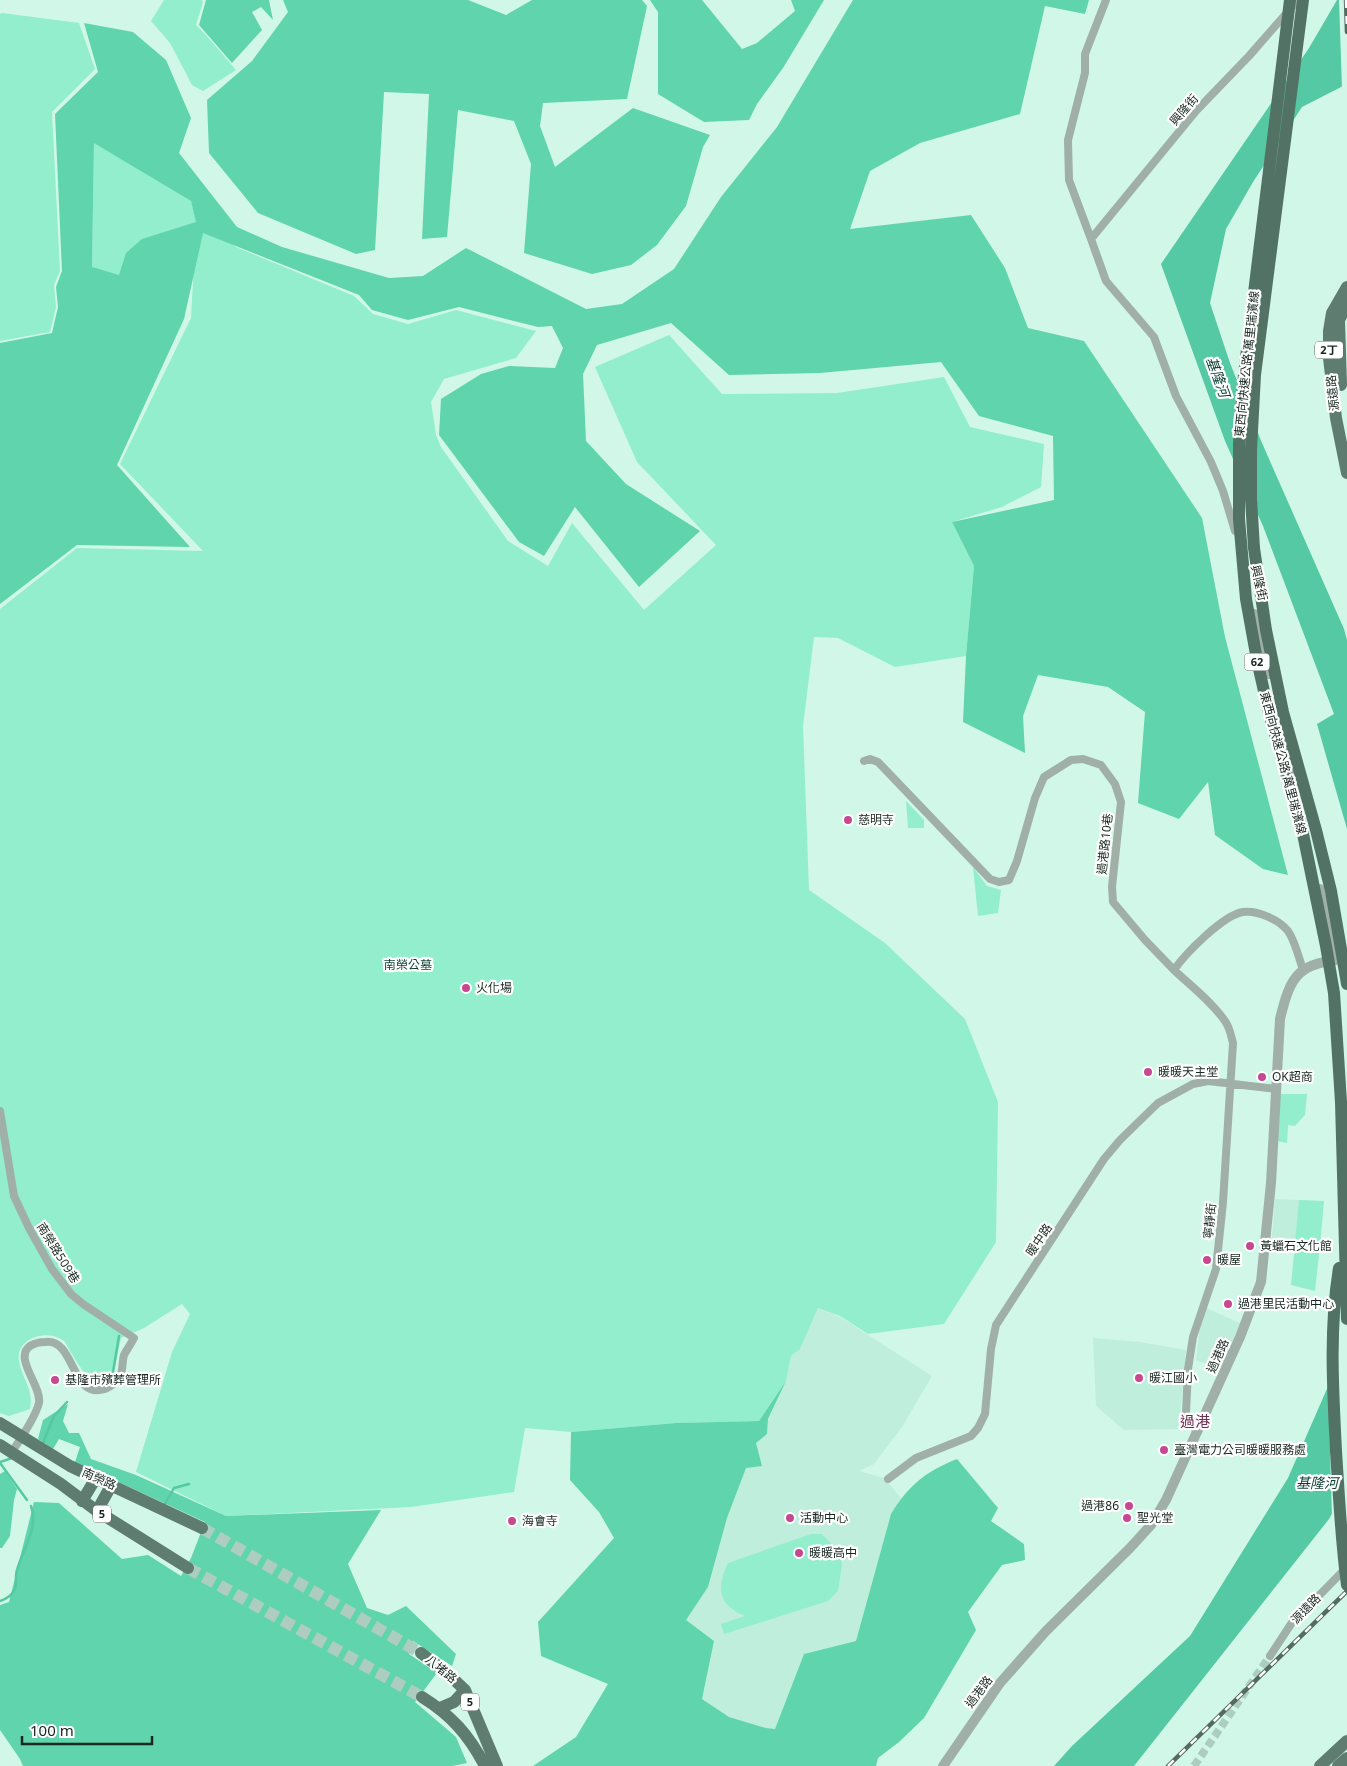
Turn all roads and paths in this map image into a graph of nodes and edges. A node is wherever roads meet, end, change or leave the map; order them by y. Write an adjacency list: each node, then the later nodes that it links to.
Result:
1 (1106, 0): 5 (street, 興隆街)
2 (1290, 0): 18 (highway, 東西向快速公路 萬里瑞濱線 / 62)
3 (1298, 0): 5 (street, 興隆街)
4 (1303, 0): 14 (highway, 東西向快速公路 萬里瑞濱線 / 62)
5 (1091, 239): 11 (street, 興隆街)
6 (1347, 287): 8 (main road, 源遠路 / 2丁)
7 (1347, 304): 8 (main road, 源遠路 / 2丁)
8 (1342, 422): 9 (main road, 源遠路 / 2丁)
9 (1347, 472)
10 (864, 761): 12 (street, 過港路10巷)
11 (1343, 960): 13 (street)
12 (1174, 970): 13 (street); 15 (street, 寧靜街)
13 (1303, 970): 16 (street, 過港路)
14 (1347, 984)
15 (1230, 1084): 16 (street, 暖中路); 21 (street, 寧靜街); 26 (street, 暖中路)
16 (1277, 1089): 21 (street, 過港路)
17 (0, 1111): 22 (street, 南榮路509巷)
18 (1344, 1241): 19 (highway, 東西向快速公路 萬里瑞濱線 / 62); 33 (highway)
19 (1347, 1319)
20 (0, 1423): 22 (main road, 南榮路)
21 (1198, 1432): 45 (street, 過港路)
22 (22, 1438): 24 (street, 南榮路509巷); 25 (main road, 南榮路)
23 (0, 1445): 24 (main road, 南榮路 / 5)
24 (11, 1453): 28 (main road, 南榮路 / 5)
25 (96, 1478): 27 (main road, 南榮路); 28 (main road)
26 (888, 1479)
27 (112, 1484): 29 (main road, 5); 30 (main road, 南榮路)
28 (82, 1501): 29 (main road, 南榮路 / 5)
29 (97, 1510): 32 (main road, 南榮路 / 5)
30 (202, 1528)
31 (1347, 1567): 35 (street, 源遠路)
32 (188, 1568)
33 (1347, 1585)
34 (421, 1653): 36 (main road, 八堵路 / 5)
35 (1270, 1656)
36 (465, 1690): 38 (main road, 5); 39 (main road, 八堵路 / 5)
37 (422, 1697): 38 (main road, 5)
38 (440, 1708): 40 (main road, 5)
39 (474, 1710): 40 (main road); 44 (main road, 八堵路 / 5)
40 (455, 1721): 43 (main road, 5)
41 (1347, 1741): 46 (main road)
42 (1347, 1758): 47 (main road)
43 (484, 1766)
44 (498, 1766)
45 (943, 1766)
46 (1320, 1766)
47 (1338, 1766)

